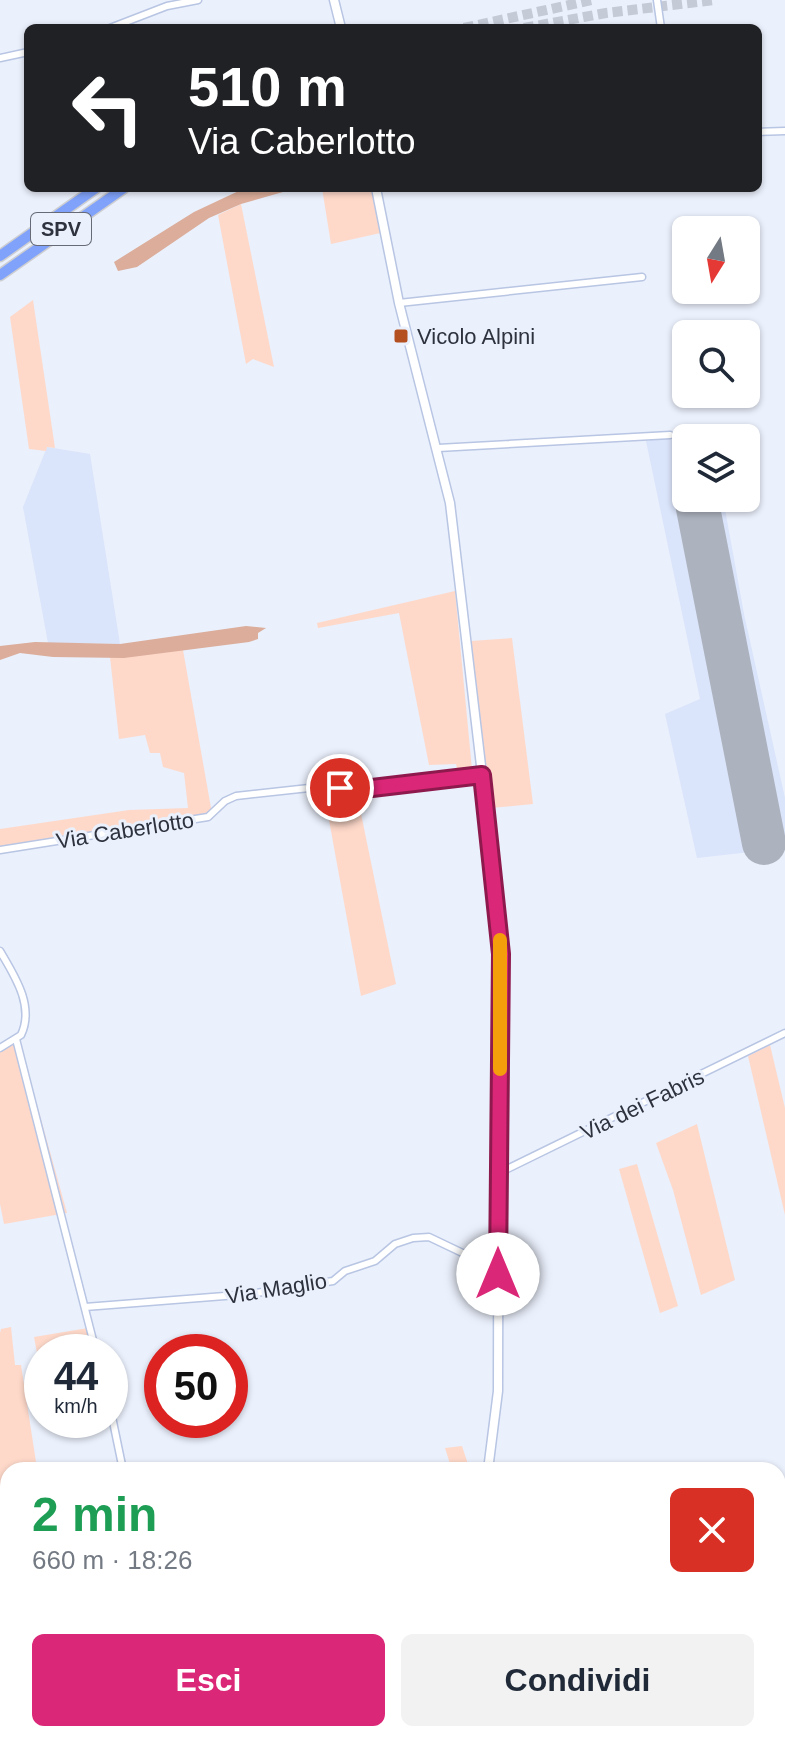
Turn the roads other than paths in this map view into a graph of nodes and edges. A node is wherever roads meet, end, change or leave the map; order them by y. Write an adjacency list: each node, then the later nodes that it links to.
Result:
1 (198, 0): 4 (street)
2 (334, 0): 5 (main road)
3 (657, 0): 6 (street)
4 (120, 24)
5 (340, 24)
6 (660, 24)
7 (24, 53): 8 (street)
8 (0, 58)
9 (785, 131): 10 (street)
10 (762, 132)
11 (90, 192): 14 (highway, SPV)
12 (118, 192): 15 (highway, SPV)
13 (377, 192): 17 (main road)
14 (0, 256)
15 (0, 275)
16 (642, 277): 17 (street)
17 (399, 303): 19 (main road)
18 (670, 435): 19 (street)
19 (438, 448): 20 (main road)
20 (482, 775): 21 (street, Via Caberlotto); 26 (main road)
21 (0, 850)
22 (0, 951): 24 (street)
23 (785, 1033): 26 (street, Via dei Fabris)
24 (16, 1039): 25 (street); 28 (street)
25 (0, 1048)
26 (499, 1173): 27 (main road)
27 (498, 1261): 28 (street, Via Maglio); 32 (main road)
28 (85, 1307): 29 (street)
29 (92, 1334)
30 (116, 1438): 31 (street)
31 (121, 1462)
32 (489, 1462)

